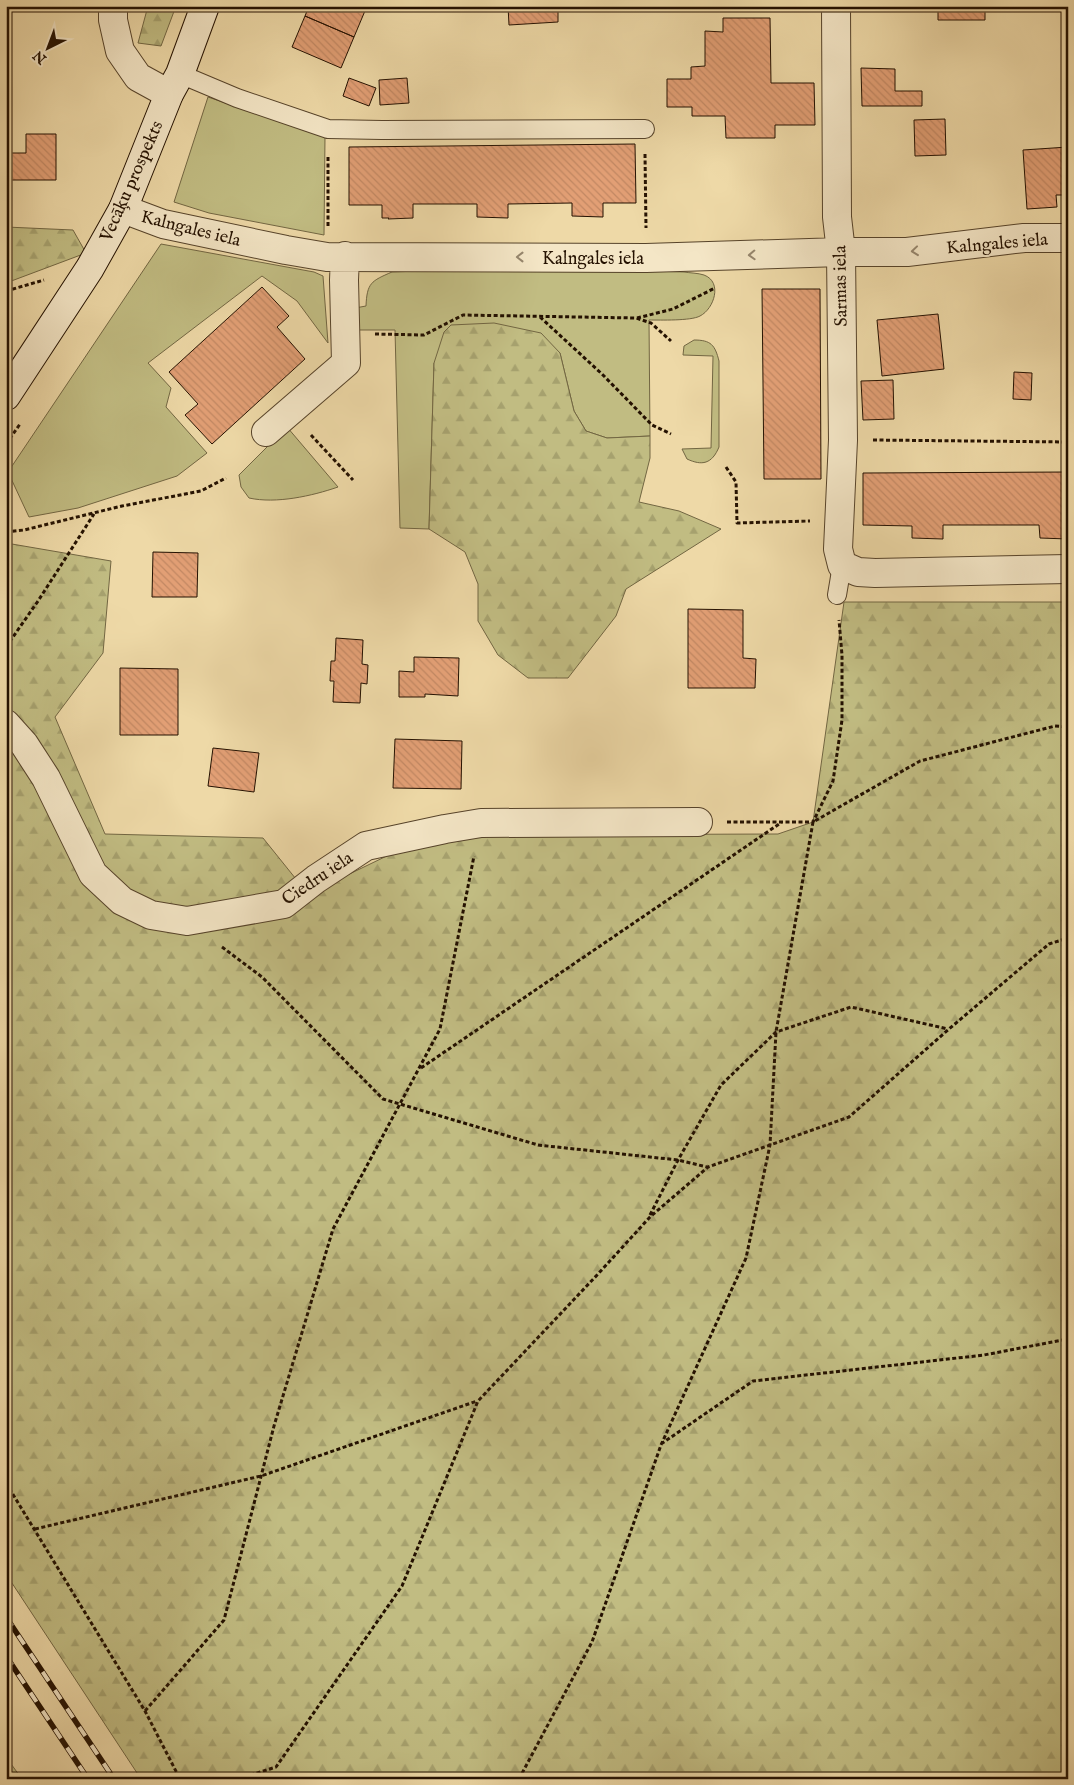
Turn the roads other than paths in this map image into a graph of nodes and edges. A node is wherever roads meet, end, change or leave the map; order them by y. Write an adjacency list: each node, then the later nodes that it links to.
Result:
1 (113, 6): 4 (street)
2 (205, 6): 4 (street, Vecāķu prospekts)
3 (836, 6): 8 (street, Sarmas iela)
4 (174, 84): 5 (lane); 6 (street, Vecāķu prospekts)
5 (645, 129)
6 (123, 209): 9 (street, Kalngales iela); 10 (street, Vecāķu prospekts)
7 (1068, 238): 8 (street, Kalngales iela, one-way to 8)
8 (841, 252): 9 (street, Kalngales iela, one-way to 9); 12 (street, Sarmas iela)
9 (336, 257): 11 (street)
10 (6, 396)
11 (266, 432)
12 (842, 565): 13 (street); 14 (lane)
13 (1068, 569)
14 (837, 595)
15 (6, 724): 16 (street, Ciedru iela)
16 (698, 822)

